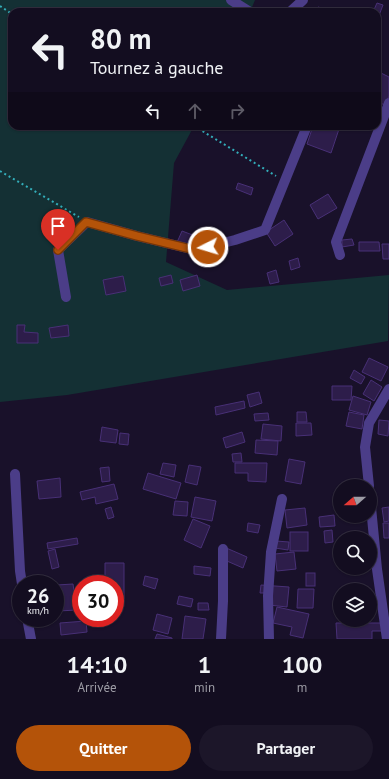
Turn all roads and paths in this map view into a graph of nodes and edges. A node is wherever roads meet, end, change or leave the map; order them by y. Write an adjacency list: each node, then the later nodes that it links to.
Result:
1 (231, 0): 3 (street)
2 (303, 0): 4 (street)
3 (244, 8)
4 (294, 8)
5 (389, 104): 6 (street)
6 (381, 118)
7 (201, 130): 11 (path)
8 (304, 130): 11 (street)
9 (376, 130): 13 (street)
10 (0, 171): 12 (path)
11 (284, 181): 12 (street)
12 (86, 222): 14 (street)
13 (340, 255)
14 (66, 297)
15 (389, 389): 17 (street)
16 (15, 474): 21 (street)
17 (368, 479)
18 (282, 499): 25 (street)
19 (373, 523): 26 (street)
20 (223, 549): 24 (street)
21 (21, 575)
22 (28, 627): 23 (street)
23 (30, 639)
24 (221, 639)
25 (269, 639)
26 (387, 639)

